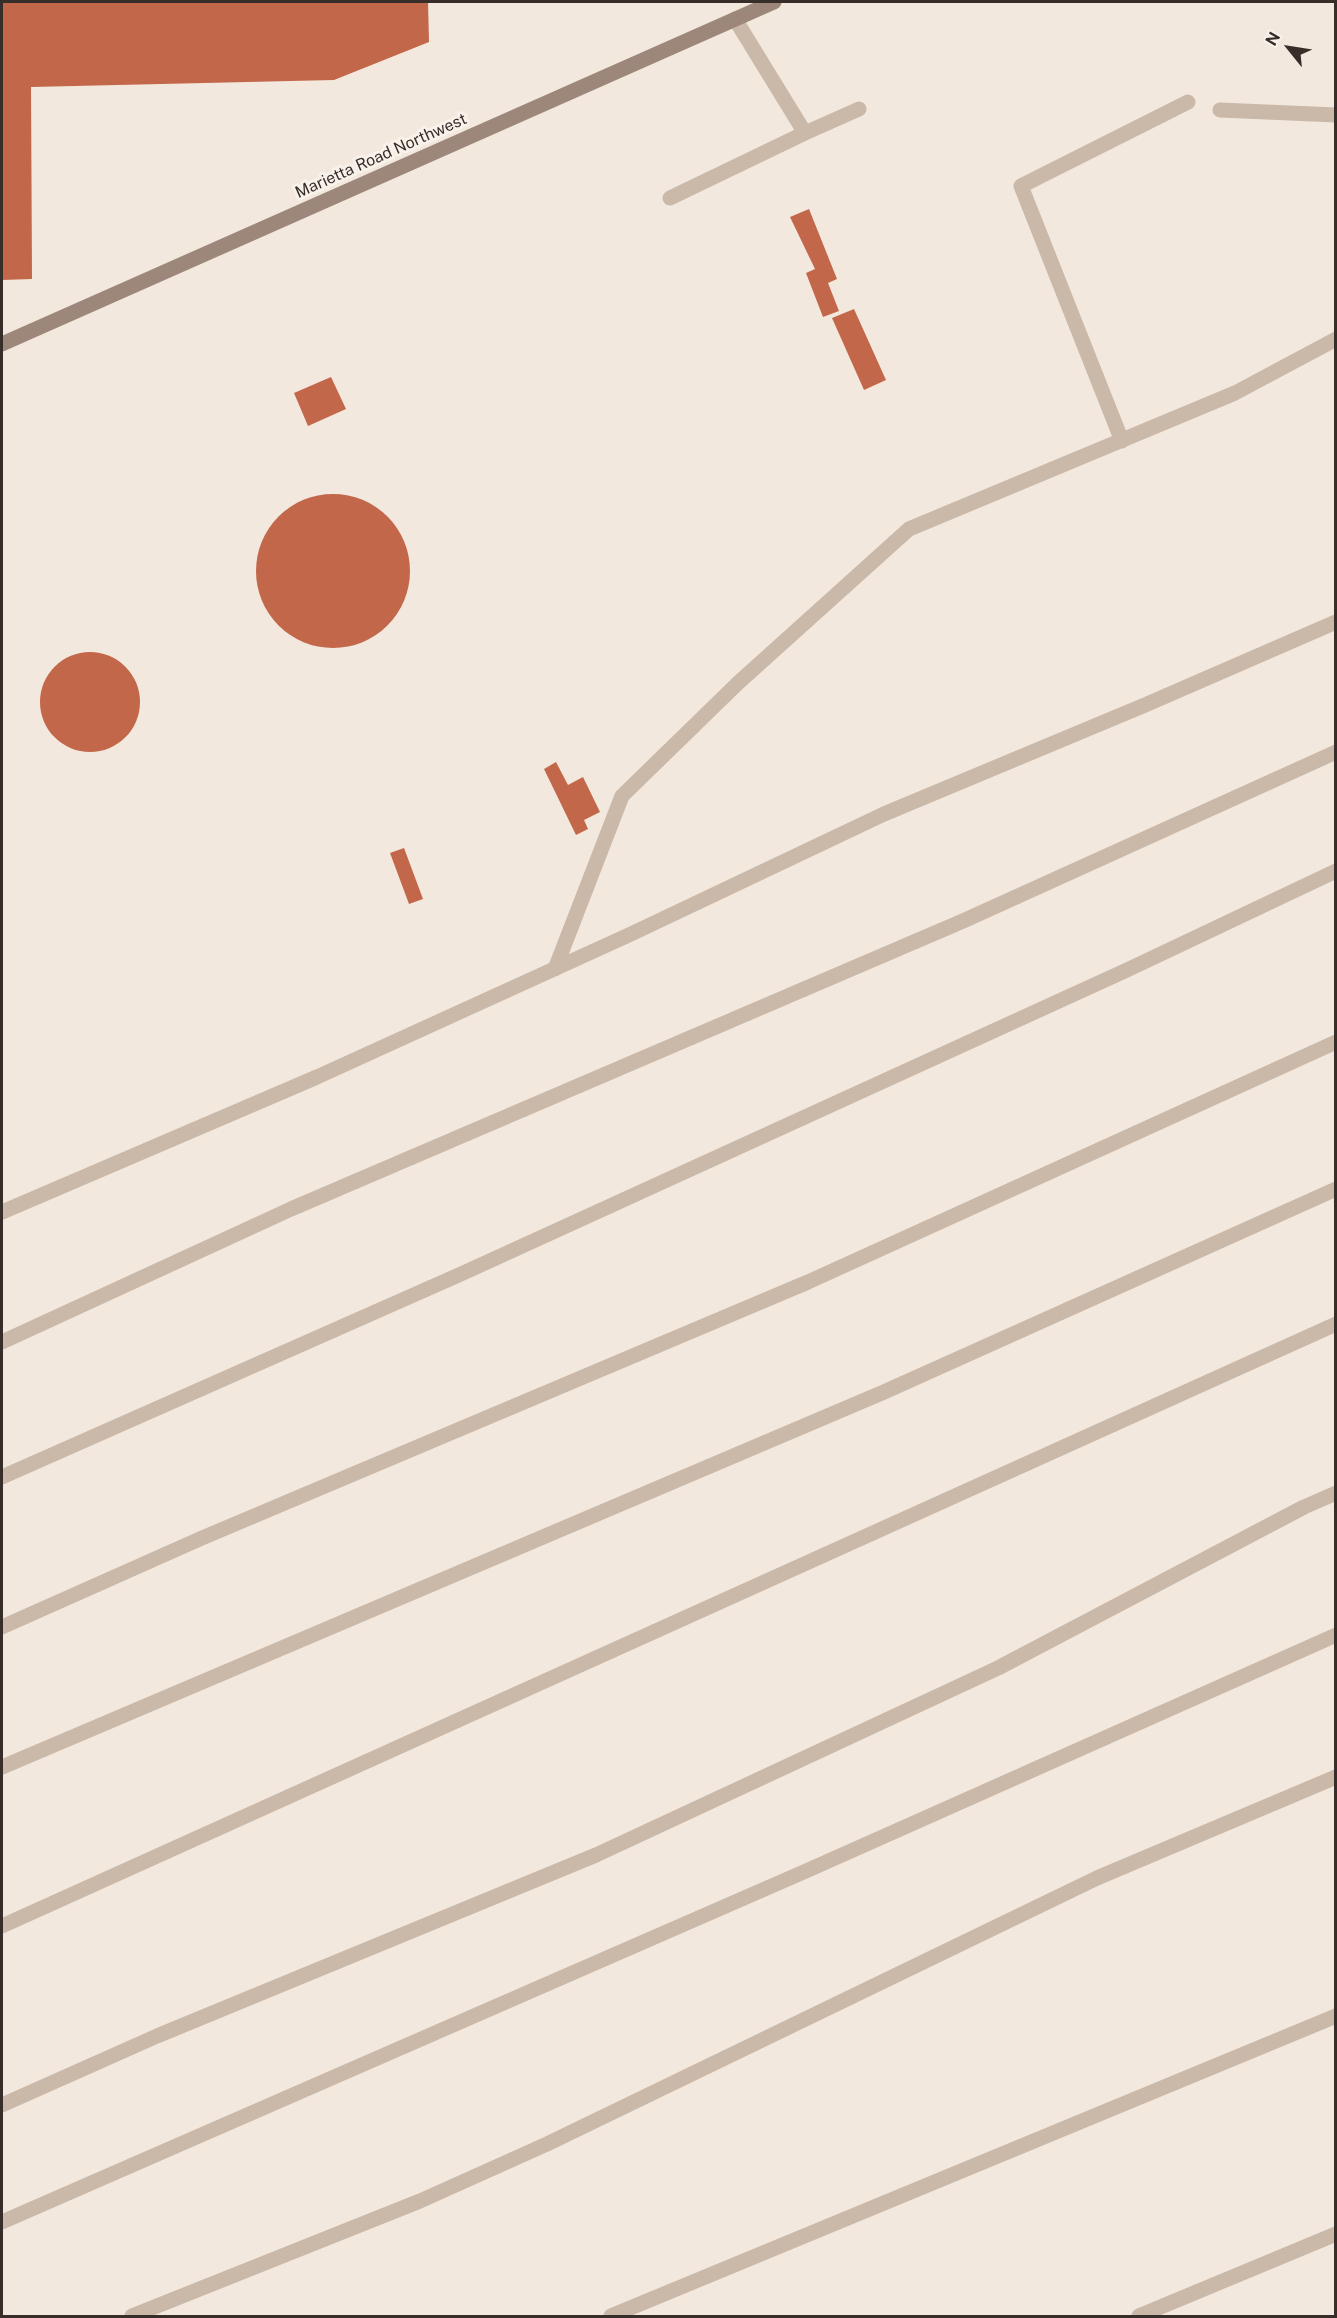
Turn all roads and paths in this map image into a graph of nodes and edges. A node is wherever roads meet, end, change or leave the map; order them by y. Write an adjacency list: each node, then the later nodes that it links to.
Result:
1 (774, 2): 2 (street, Marietta Road Northwest)
2 (735, 19): 7 (lane); 10 (street, Marietta Road Northwest)
3 (1188, 102): 11 (lane)
4 (859, 109): 7 (lane)
5 (1220, 110): 6 (lane)
6 (1335, 115)
7 (805, 133): 8 (lane)
8 (670, 198)
9 (1335, 339): 11 (lane)
10 (2, 344)
11 (1122, 441): 15 (lane)
12 (1335, 621): 15 (lane)
13 (1335, 752): 20 (lane)
14 (1335, 871): 21 (lane)
15 (555, 969): 18 (lane)
16 (1335, 1042): 23 (lane)
17 (1335, 1189): 25 (lane)
18 (2, 1212)
19 (1335, 1324): 27 (lane)
20 (2, 1342)
21 (2, 1478)
22 (1335, 1493): 29 (lane)
23 (2, 1627)
24 (1335, 1635): 30 (lane)
25 (2, 1767)
26 (1335, 1777): 32 (lane)
27 (2, 1926)
28 (1335, 2016): 33 (lane)
29 (2, 2105)
30 (2, 2222)
31 (1335, 2234): 34 (lane)
32 (132, 2316)
33 (611, 2316)
34 (1139, 2316)

